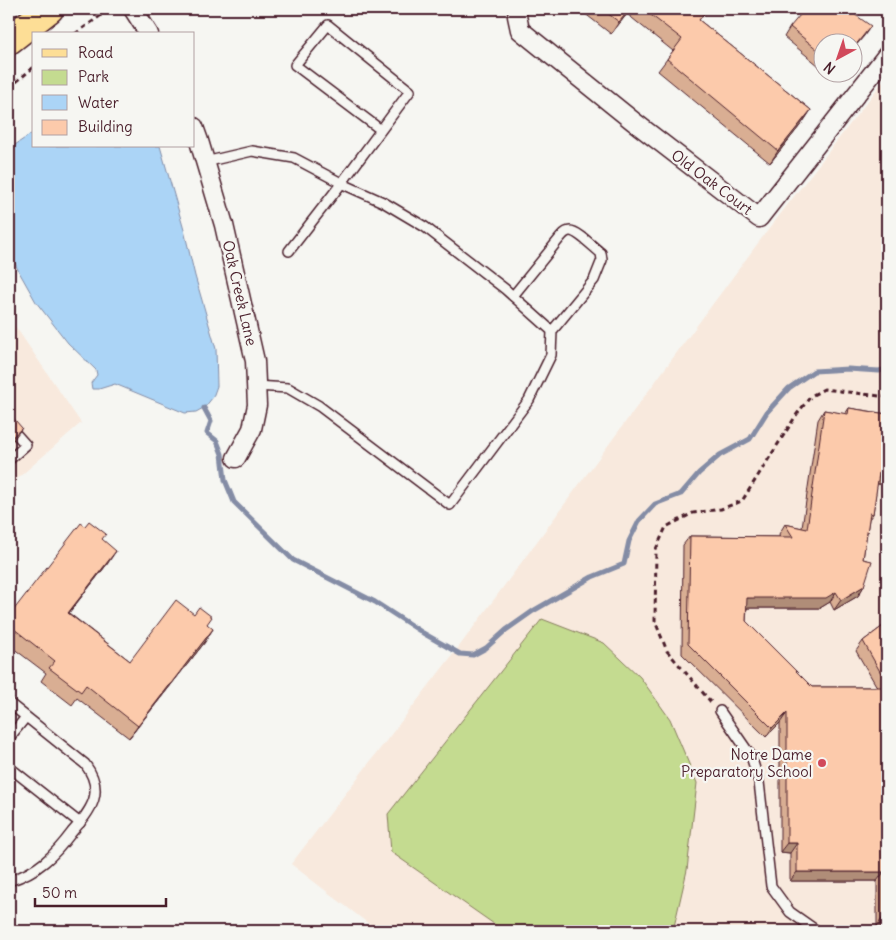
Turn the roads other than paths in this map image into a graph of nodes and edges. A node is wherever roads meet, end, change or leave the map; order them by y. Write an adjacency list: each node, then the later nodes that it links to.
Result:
1 (49, 9): 5 (main road)
2 (133, 9): 4 (street)
3 (518, 9): 6 (street, Old Oak Court)
4 (148, 32)
5 (9, 40)
6 (887, 55)
7 (195, 130): 9 (street, Oak Creek Lane)
8 (381, 130): 8 (lane); 10 (lane)
9 (205, 162): 10 (lane); 14 (street, Oak Creek Lane)
10 (341, 184): 11 (lane); 12 (lane)
11 (289, 250)
12 (513, 296): 13 (lane); 13 (lane)
13 (552, 331): 14 (lane)
14 (256, 386): 16 (street, Oak Creek Lane)
15 (9, 426): 17 (lane)
16 (236, 458)
17 (9, 460)
18 (9, 703): 20 (lane)
19 (720, 711): 25 (lane)
20 (26, 716): 21 (lane); 23 (lane)
21 (9, 738)
22 (9, 767): 23 (lane)
23 (80, 823): 24 (lane)
24 (9, 881)
25 (817, 931)

